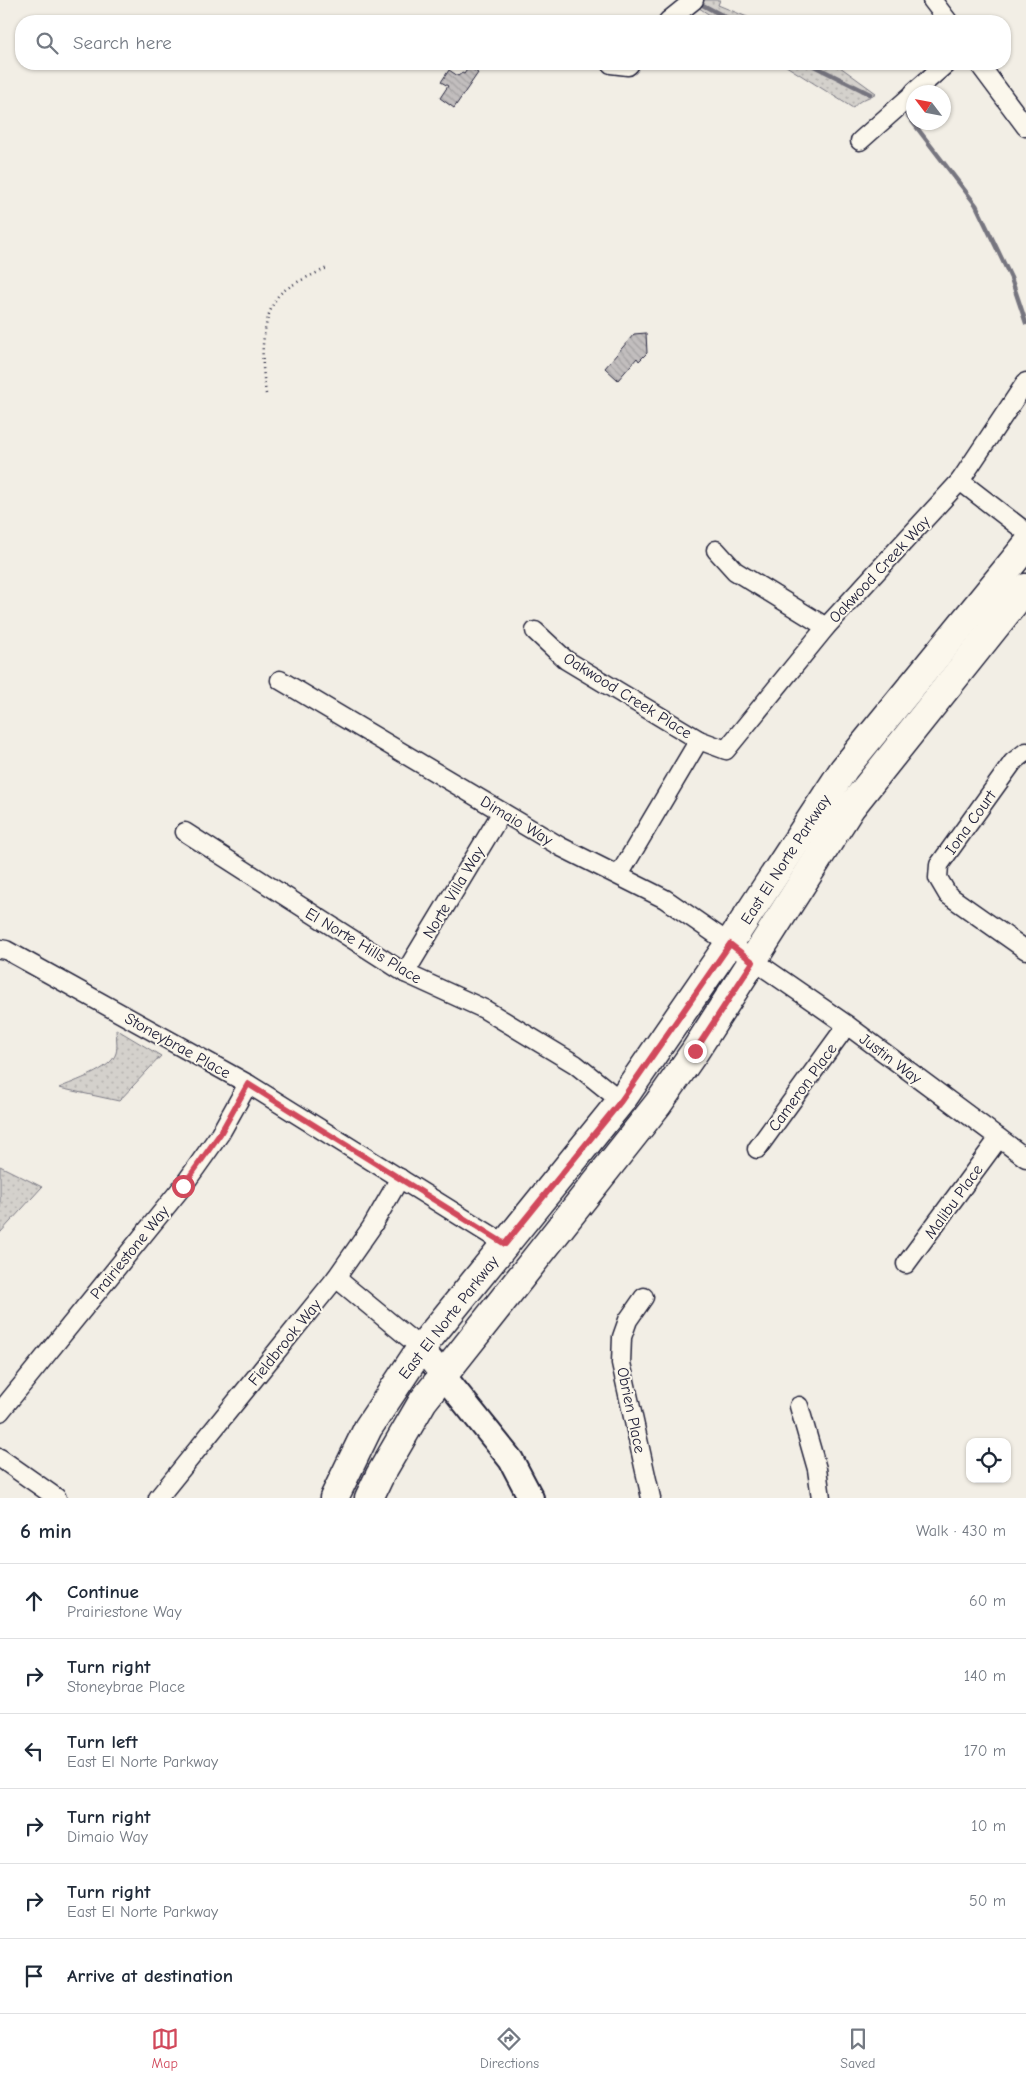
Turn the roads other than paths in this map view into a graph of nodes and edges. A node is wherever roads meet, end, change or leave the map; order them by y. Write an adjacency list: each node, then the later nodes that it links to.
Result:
1 (694, 0): 3 (street)
2 (932, 0): 4 (street)
3 (675, 15)
4 (943, 15)
5 (939, 70): 7 (street)
6 (983, 70): 9 (street)
7 (923, 85)
8 (906, 100): 10 (street)
9 (1026, 127)
10 (860, 141)
11 (1026, 382): 12 (street, Oakwood Creek Way)
12 (960, 481): 13 (street); 17 (street, Oakwood Creek Way)
13 (1026, 532)
14 (1026, 546): 26 (main road, East El Norte Parkway)
15 (716, 550): 17 (street)
16 (1026, 588): 29 (main road, East El Norte Parkway)
17 (826, 627): 21 (street, Oakwood Creek Way)
18 (535, 631): 20 (street, Oakwood Creek Place)
19 (280, 680): 23 (street, Dimaio Way)
20 (699, 740): 21 (street, Oakwood Creek Place); 25 (street)
21 (726, 750)
22 (1026, 752): 28 (street, Iona Court)
23 (502, 812): 25 (street, Dimaio Way); 30 (street, Norte Villa Way)
24 (185, 832): 30 (street, El Norte Hills Place)
25 (619, 875): 26 (street, Dimaio Way)
26 (730, 944): 29 (street, Dimaio Way); 33 (main road, East El Norte Parkway)
27 (0, 949): 32 (street, Stoneybrae Place)
28 (1026, 950)
29 (753, 962): 31 (street, Justin Way); 43 (main road, East El Norte Parkway)
30 (405, 973): 33 (street, El Norte Hills Place)
31 (847, 1025): 34 (street, Justin Way); 35 (street, Cameron Place)
32 (248, 1084): 37 (street, Stoneybrae Place); 45 (street, Prairiestone Way)
33 (621, 1101): 38 (main road, East El Norte Parkway)
34 (999, 1138): 36 (street, Justin Way); 39 (street, Malibu Place)
35 (757, 1149)
36 (1026, 1158)
37 (400, 1178): 38 (street, Stoneybrae Place); 40 (street, Fieldbrook Way)
38 (505, 1244): 42 (main road, East El Norte Parkway)
39 (906, 1264)
40 (336, 1278): 42 (street); 48 (street, Fieldbrook Way)
41 (644, 1296): 52 (street, Obrien Place)
42 (421, 1348): 43 (main road); 49 (main road, East El Norte Parkway)
43 (443, 1374): 50 (main road, East El Norte Parkway); 51 (main road)
44 (799, 1406): 53 (street)
45 (0, 1412)
46 (0, 1458): 47 (street)
47 (58, 1498)
48 (158, 1498)
49 (334, 1498)
50 (369, 1498)
51 (531, 1498)
52 (651, 1498)
53 (821, 1498)

